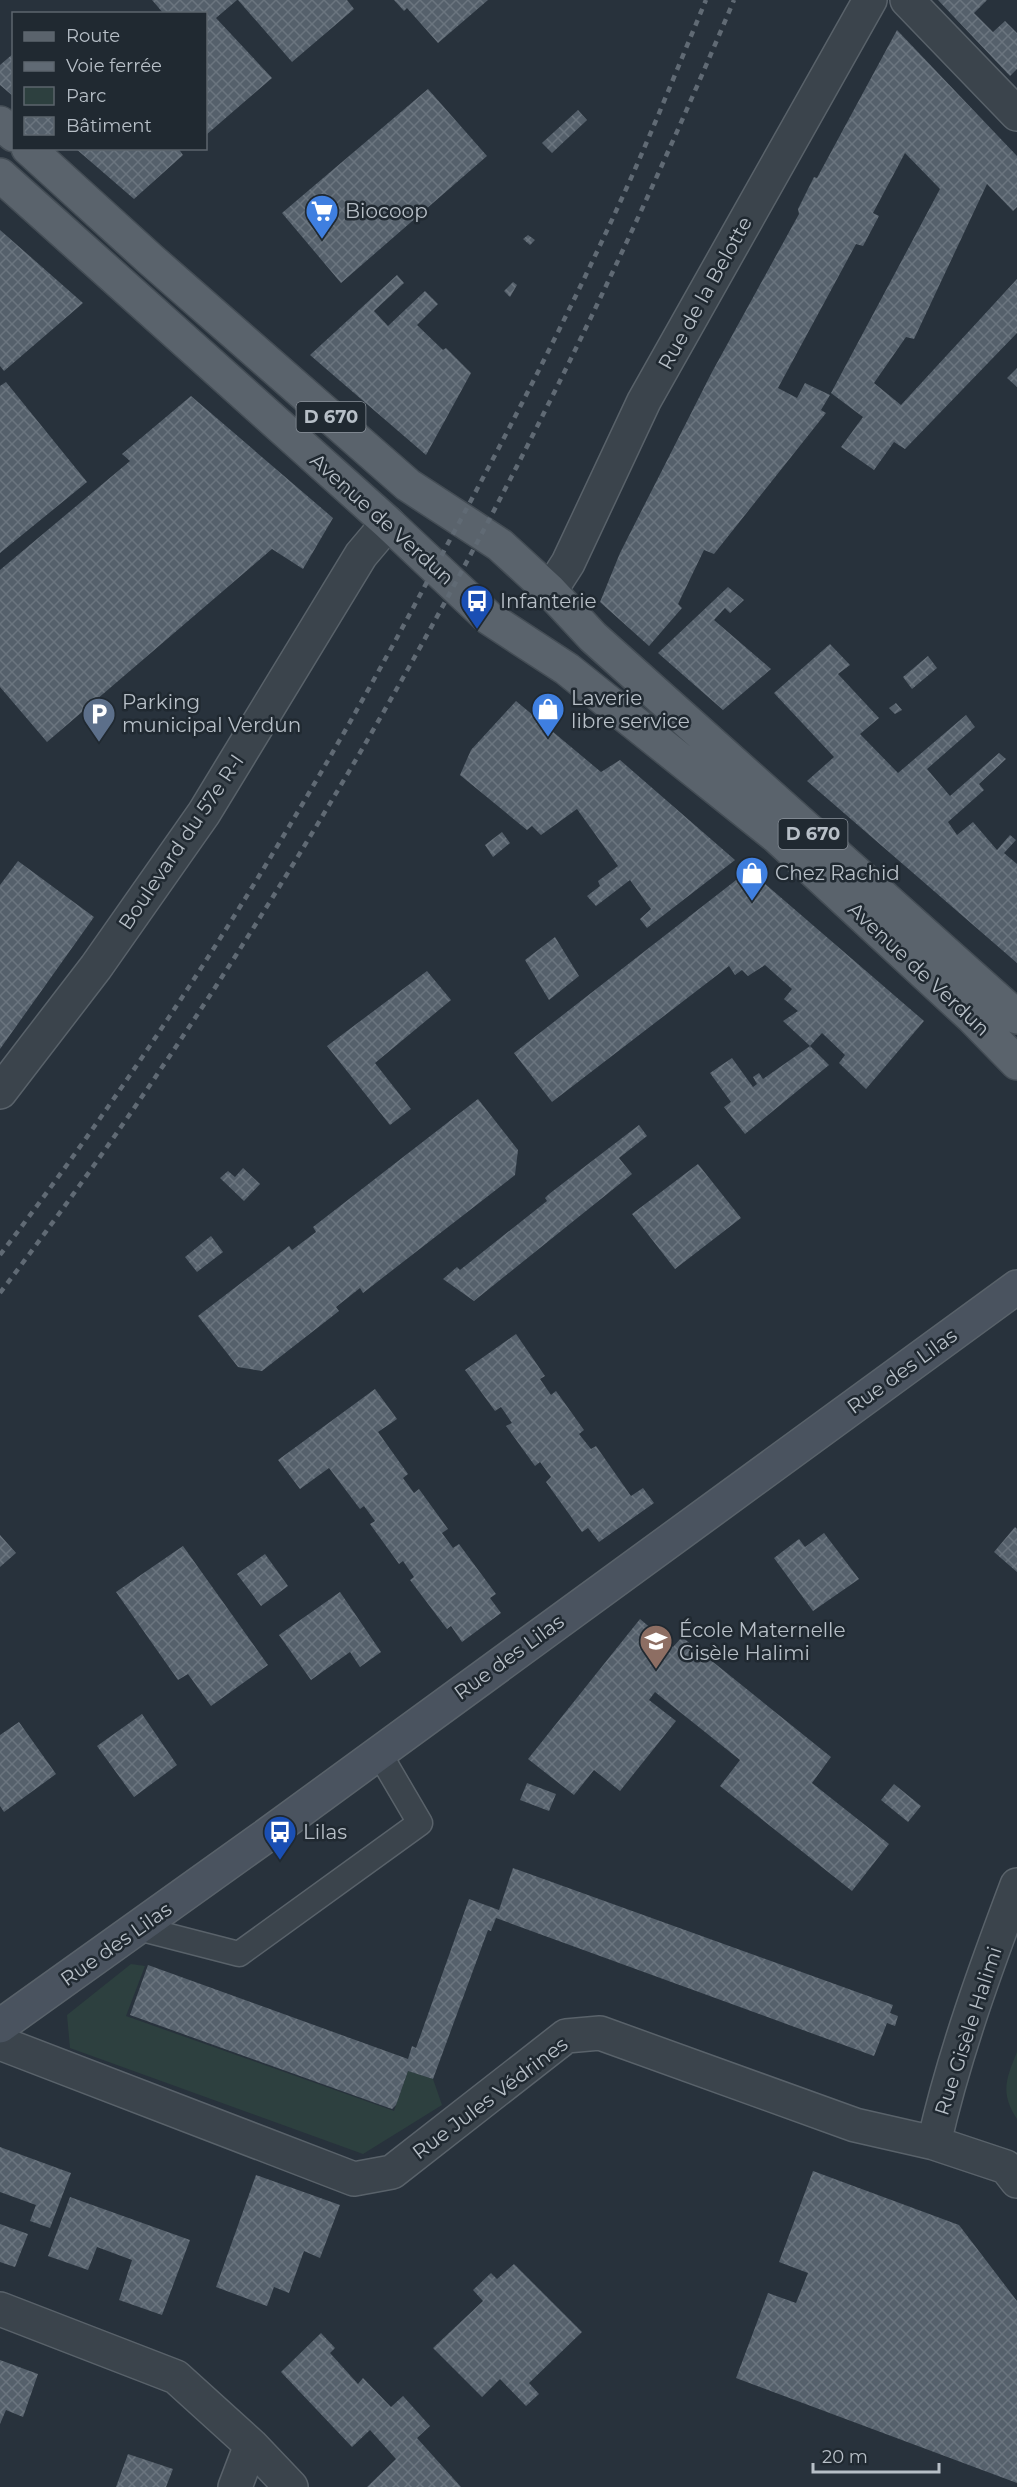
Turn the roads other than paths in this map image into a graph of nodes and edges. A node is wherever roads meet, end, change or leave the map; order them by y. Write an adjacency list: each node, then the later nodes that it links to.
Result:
1 (870, 0): 9 (street, Rue de la Belotte)
2 (907, 0): 3 (street)
3 (1017, 114)
4 (0, 123): 5 (main road)
5 (12, 133)
6 (30, 150): 9 (main road, Avenue de Verdun / D 670)
7 (0, 175): 8 (main road, Avenue de Verdun / D 670)
8 (388, 523): 11 (main road, Avenue de Verdun / D 670); 12 (street, Boulevard du 57e R-I)
9 (550, 591): 10 (main road, Avenue de Verdun / D 670)
10 (1017, 1017)
11 (1017, 1063)
12 (0, 1092)
13 (1017, 1287): 14 (street, Rue des Lilas)
14 (379, 1752): 16 (street, Rue des Lilas); 16 (lane)
15 (1017, 1885): 19 (street, Rue Gisèle Halimi)
16 (138, 1928): 17 (street, Rue des Lilas)
17 (0, 2026)
18 (0, 2043): 19 (street, Rue Jules Védrines)
19 (934, 2143): 20 (street, Rue Jules Védrines)
20 (1017, 2181)
21 (0, 2309): 22 (street)
22 (251, 2445): 23 (street); 24 (street)
23 (235, 2487)
24 (291, 2487)

